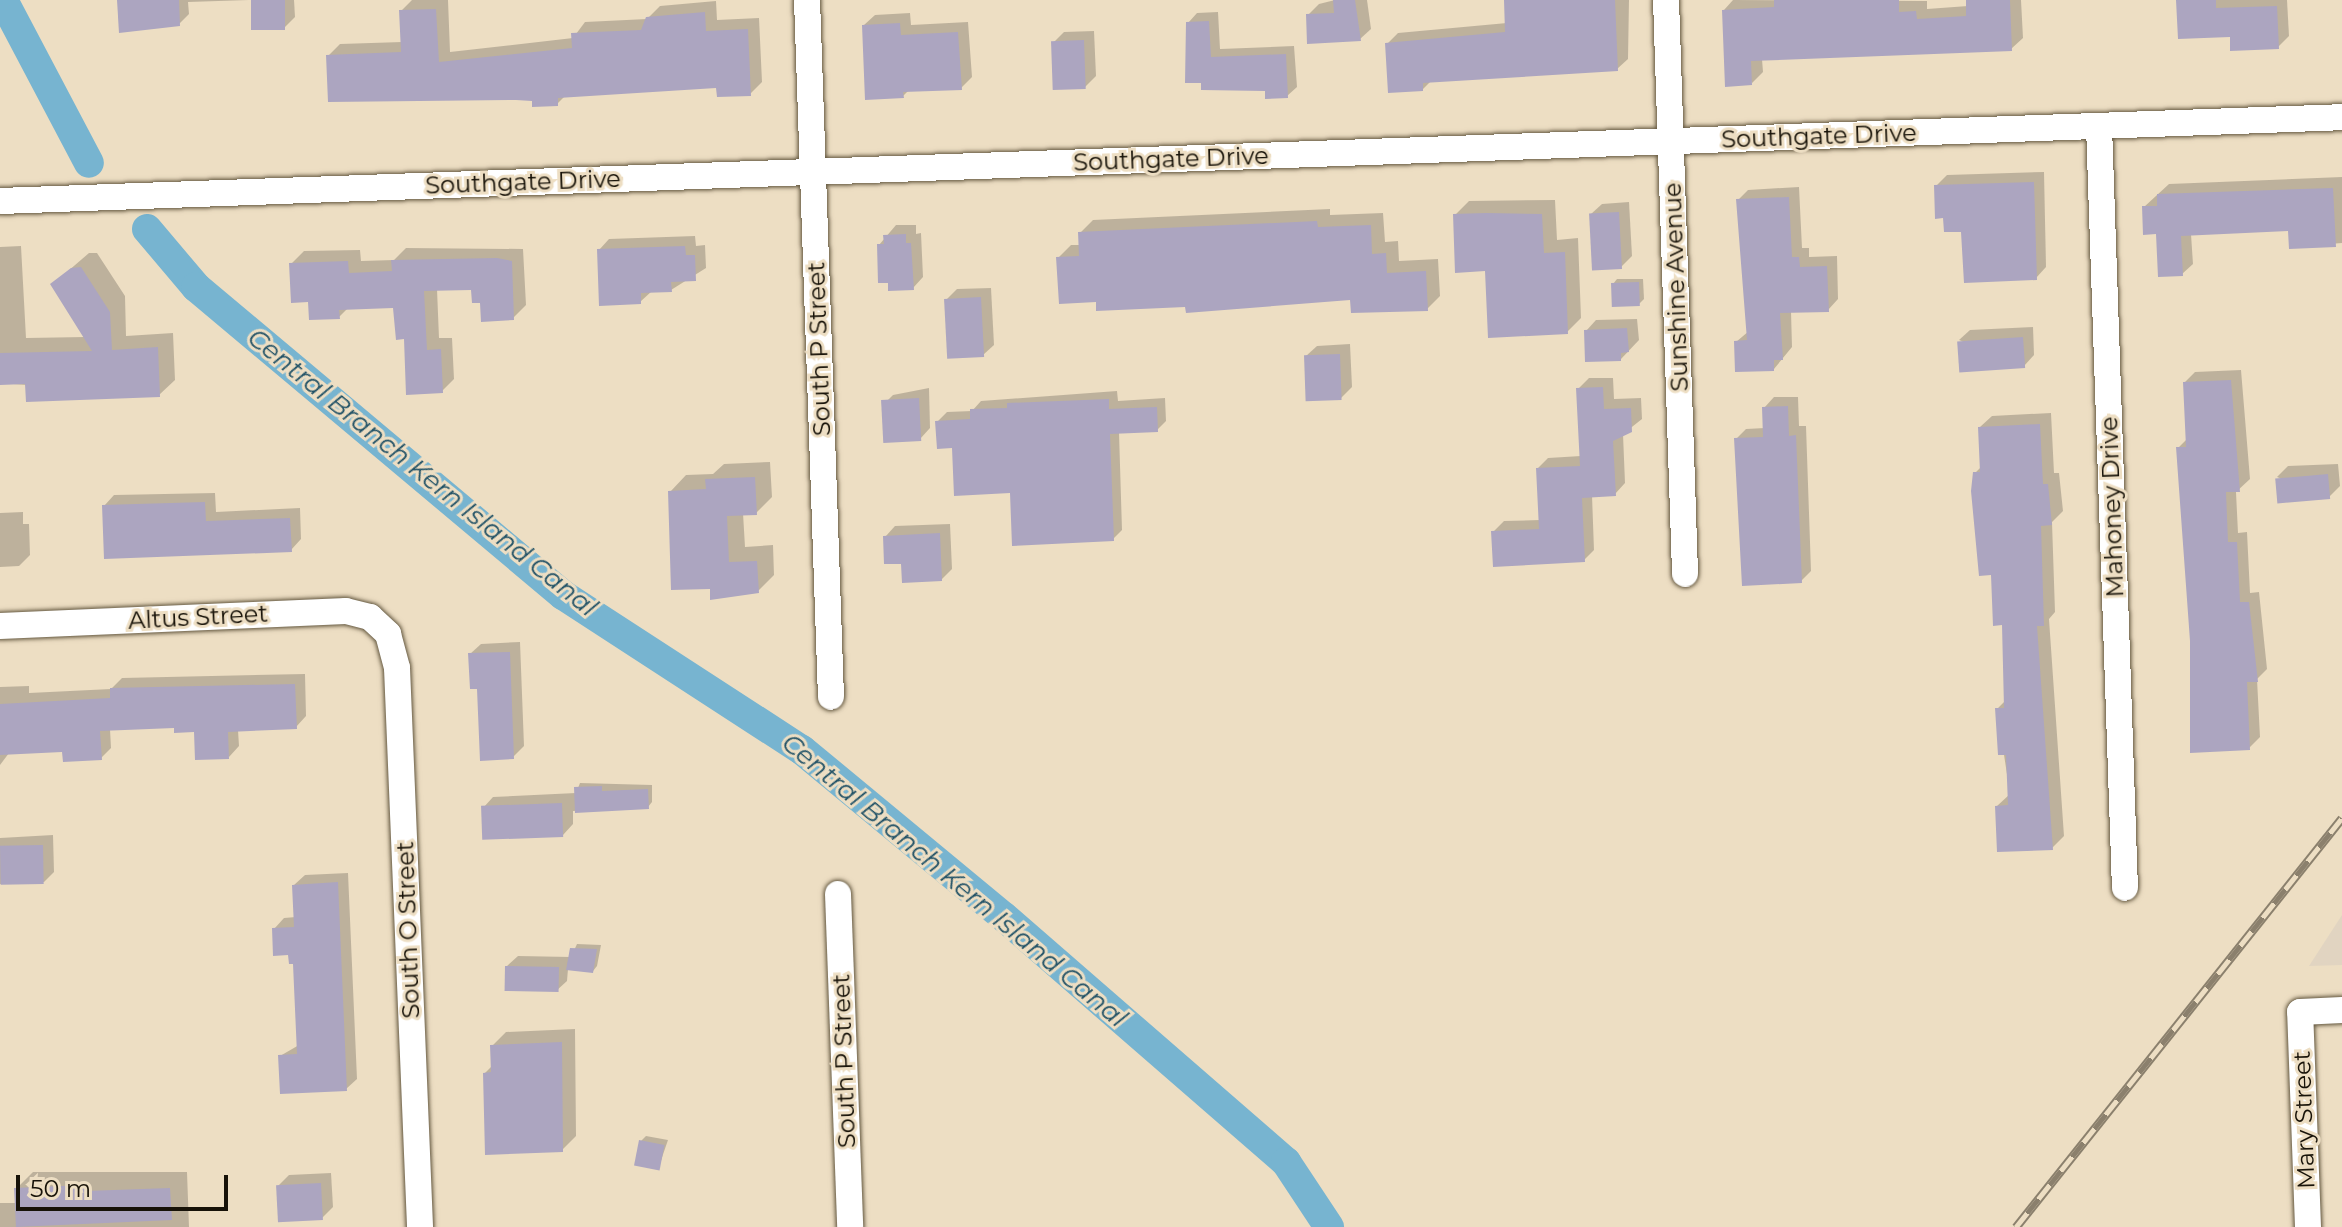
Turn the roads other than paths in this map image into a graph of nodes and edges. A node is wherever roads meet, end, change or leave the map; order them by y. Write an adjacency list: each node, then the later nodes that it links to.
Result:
1 (807, 0): 6 (street, South P Street)
2 (1666, 0): 5 (street, Sunshine Avenue)
3 (2342, 117): 4 (street, Southgate Drive)
4 (2099, 126): 5 (street, Southgate Drive); 12 (street, Mahoney Drive)
5 (1671, 141): 6 (street, Southgate Drive); 8 (street, Sunshine Avenue)
6 (813, 171): 7 (street, Southgate Drive); 11 (street, South P Street)
7 (0, 201)
8 (1685, 574)
9 (0, 626): 10 (street, Altus Street)
10 (388, 634): 15 (street, South O Street)
11 (831, 697)
12 (2125, 888)
13 (838, 894): 16 (street, South P Street)
14 (2342, 1010): 17 (street, Mary Street)
15 (420, 1227)
16 (850, 1227)
17 (2308, 1227)

